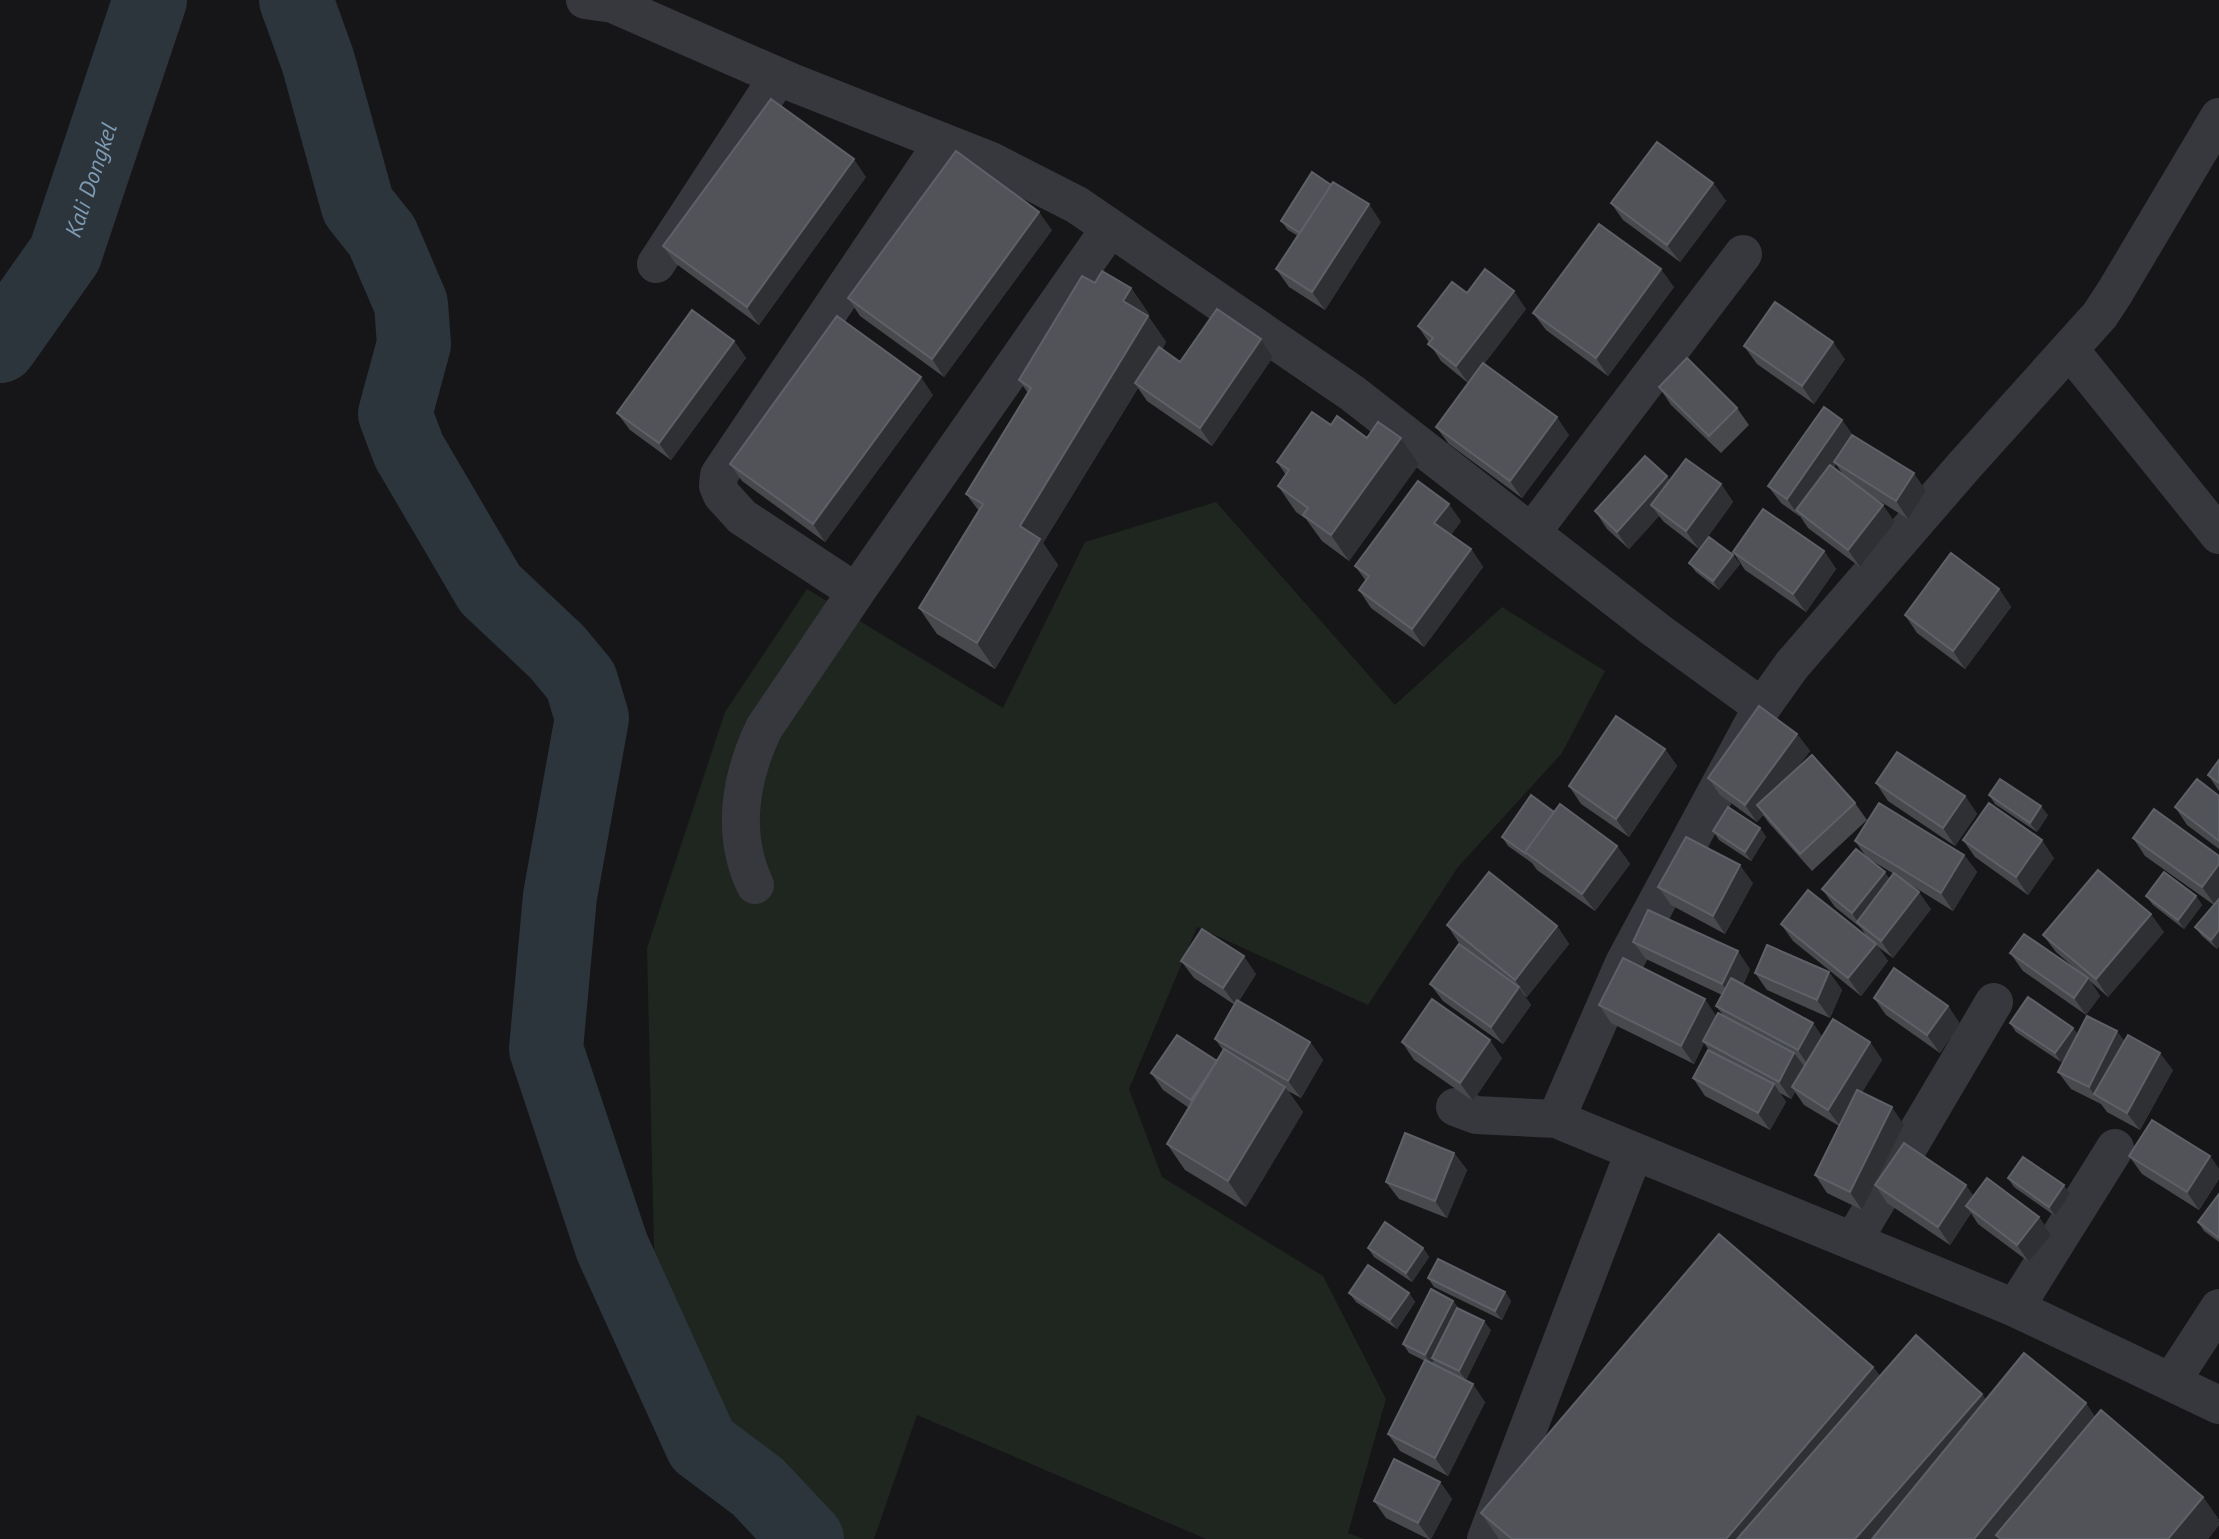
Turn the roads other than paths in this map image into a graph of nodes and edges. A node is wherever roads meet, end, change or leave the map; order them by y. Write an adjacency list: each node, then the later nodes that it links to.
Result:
1 (585, 0): 2 (street)
2 (778, 77): 4 (street); 7 (street)
3 (2219, 117): 8 (street)
4 (943, 142): 5 (street); 11 (street)
5 (1110, 228): 9 (street); 11 (street)
6 (1743, 254): 9 (street)
7 (656, 264)
8 (2070, 351): 10 (street); 12 (street)
9 (1532, 531): 12 (street)
10 (2219, 535)
11 (856, 592): 13 (street)
12 (1762, 707): 16 (street)
13 (755, 885)
14 (1994, 1002): 19 (street)
15 (1455, 1107): 16 (street)
16 (1556, 1119): 18 (street)
17 (2115, 1148): 20 (street)
18 (1634, 1152): 19 (street); 24 (street)
19 (1853, 1241): 20 (street)
20 (2015, 1308): 22 (street)
21 (2219, 1308): 22 (street)
22 (2171, 1382): 23 (street)
23 (2219, 1405)
24 (1486, 1539)

